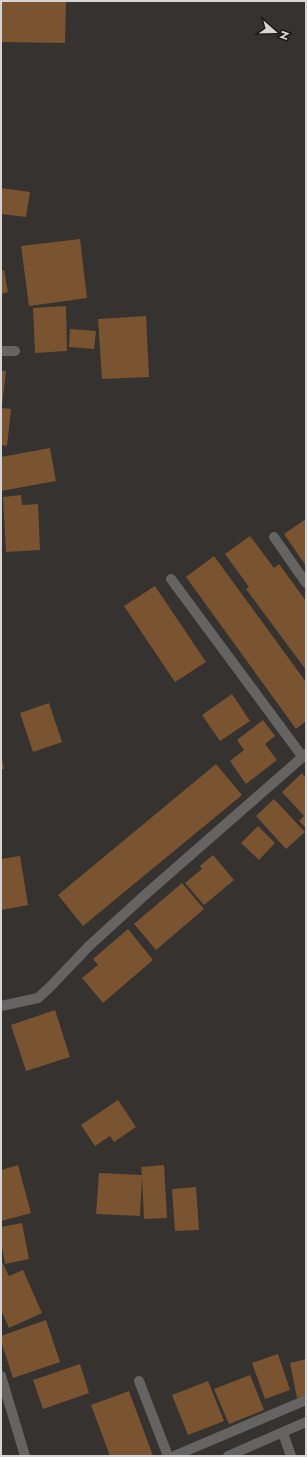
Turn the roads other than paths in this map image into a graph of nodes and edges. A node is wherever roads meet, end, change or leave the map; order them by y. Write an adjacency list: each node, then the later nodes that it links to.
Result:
1 (1, 351): 2 (street)
2 (15, 351)
3 (274, 537): 5 (street)
4 (172, 579): 6 (street)
5 (306, 583)
6 (304, 755): 7 (street)
7 (1, 1006)
8 (1, 1376): 13 (street)
9 (139, 1382): 14 (street)
10 (306, 1400): 15 (street)
11 (306, 1422): 12 (street)
12 (283, 1433): 16 (street); 17 (street)
13 (25, 1456)
14 (168, 1456)
15 (174, 1456)
16 (228, 1456)
17 (291, 1456)

